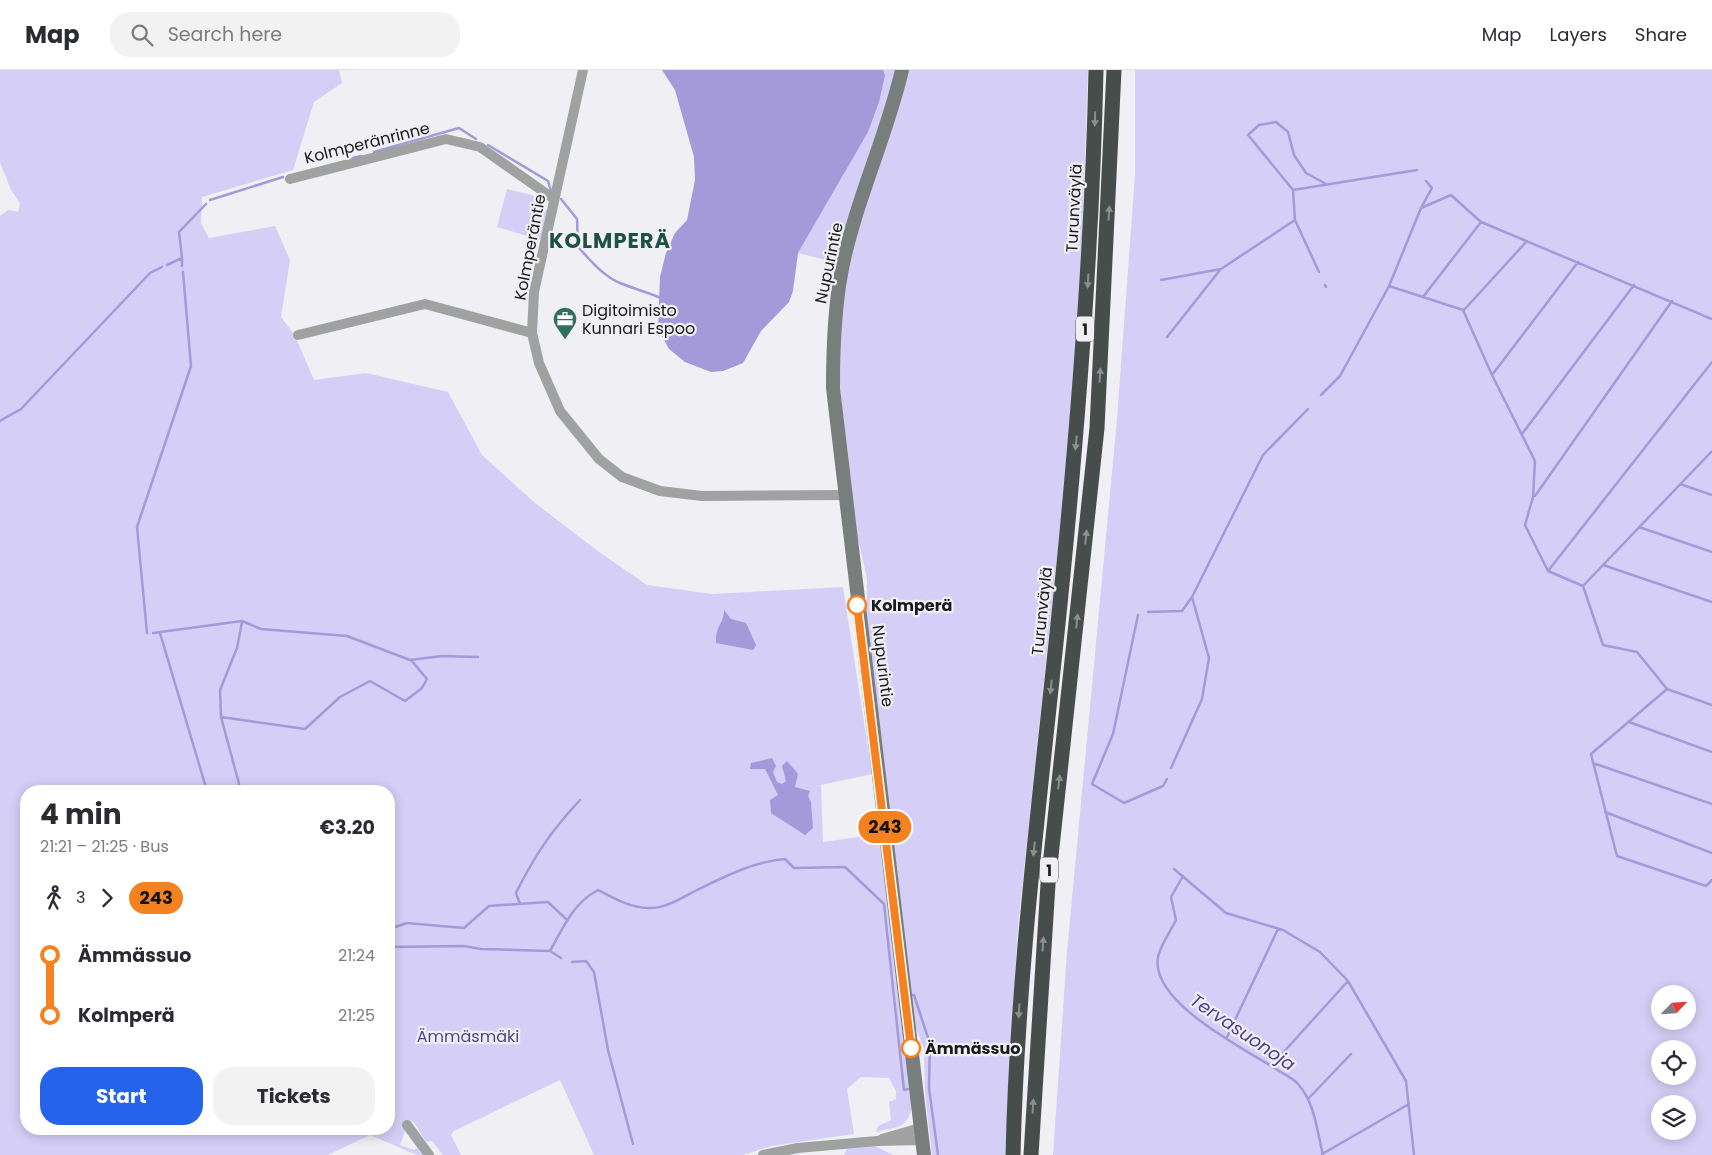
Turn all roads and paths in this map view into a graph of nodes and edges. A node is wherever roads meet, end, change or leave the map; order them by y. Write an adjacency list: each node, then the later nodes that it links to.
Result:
1 (583, 70): 6 (street, Kolmperäntie)
2 (902, 70): 9 (main road, Nupurintie)
3 (1096, 70): 15 (highway, Turunväylä / 1, one-way to 15)
4 (1114, 70): 16 (highway, 1, one-way to 4)
5 (290, 179): 6 (street, Kolmperänrinne)
6 (554, 199): 7 (street, Kolmperäntie)
7 (532, 334): 8 (street); 9 (street, Kolmperäntie)
8 (298, 335)
9 (844, 495): 11 (main road, Nupurintie)
10 (407, 1125): 12 (street)
11 (921, 1134): 13 (street); 14 (main road, Nupurintie)
12 (429, 1155)
13 (762, 1155)
14 (924, 1155)
15 (1013, 1155)
16 (1031, 1155)

